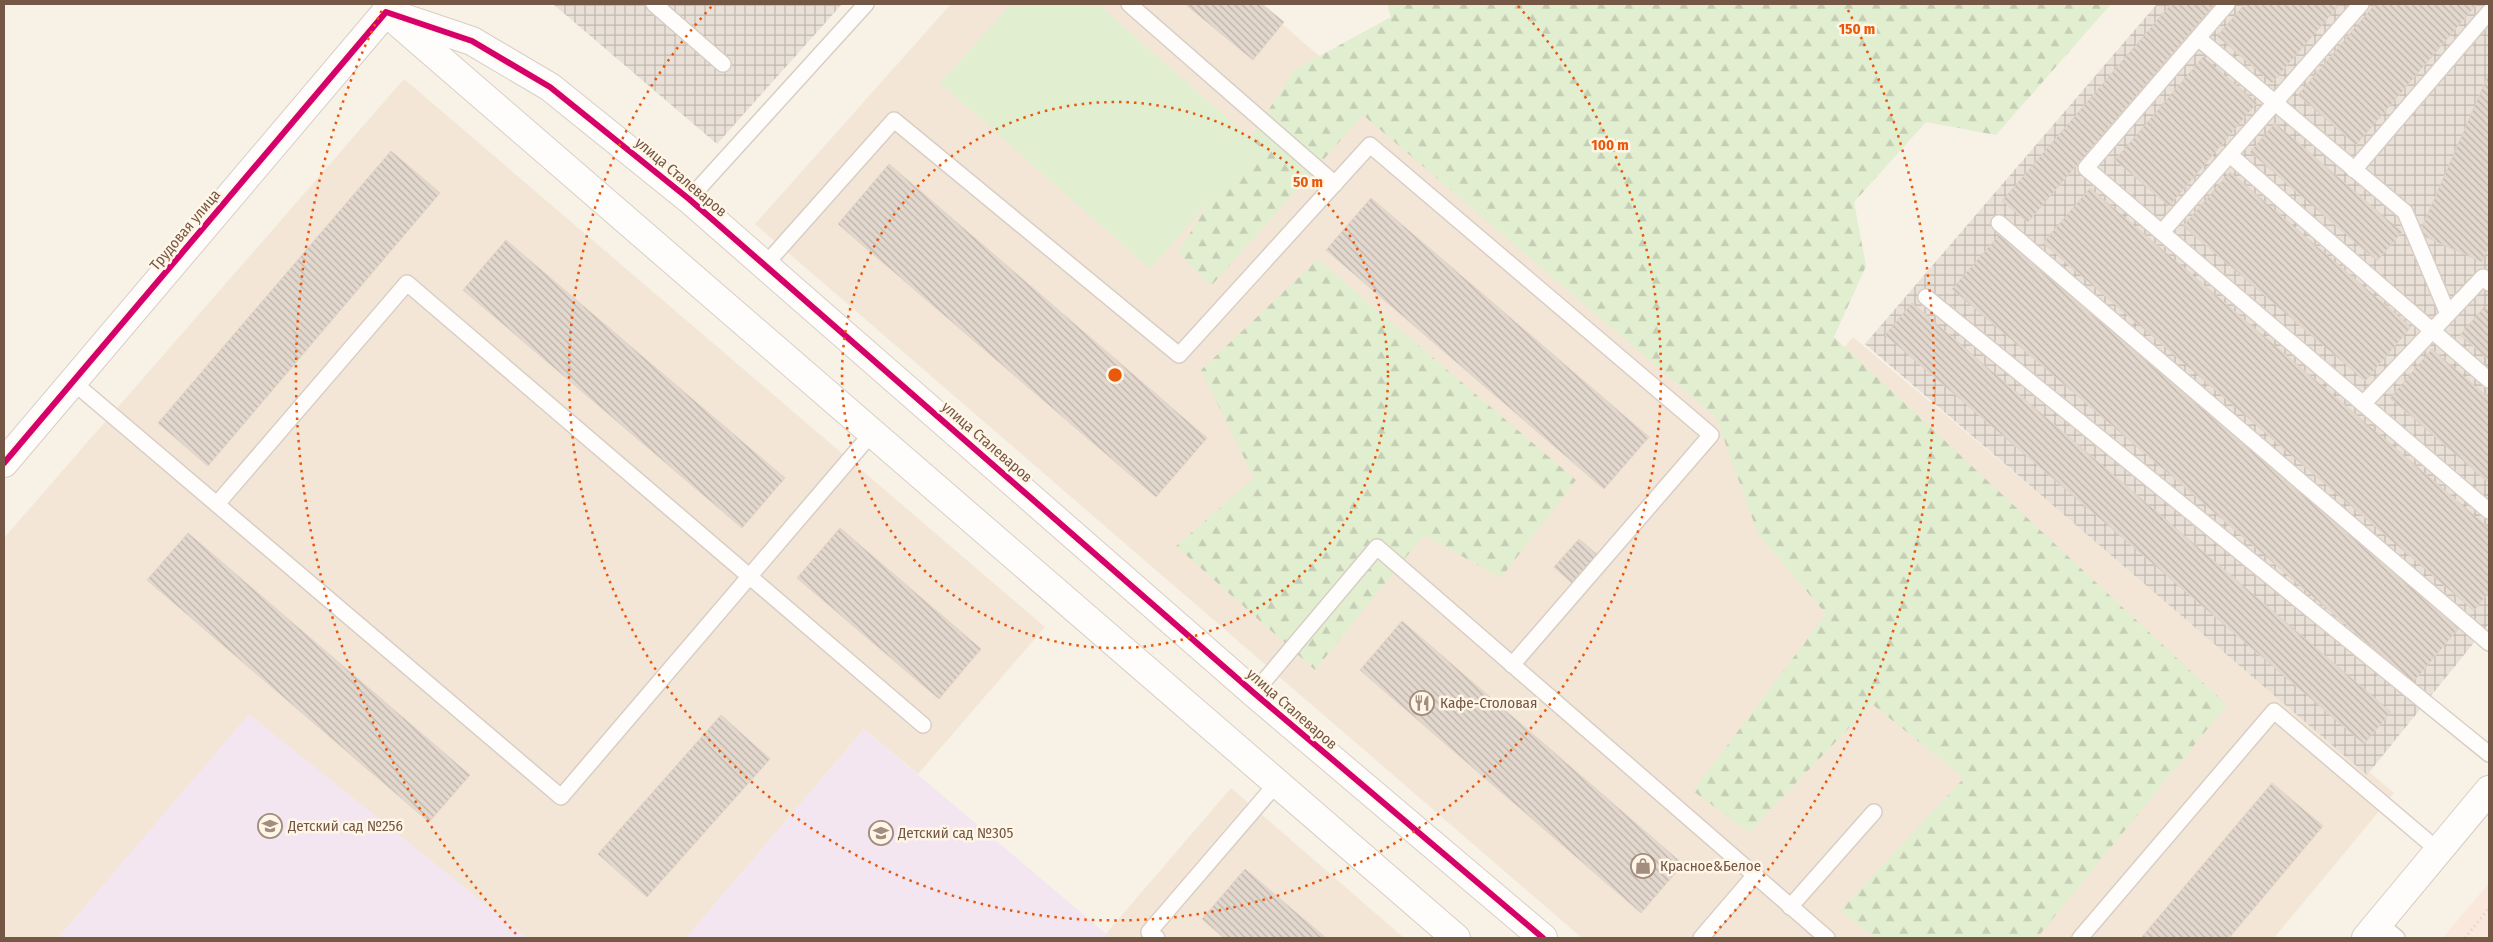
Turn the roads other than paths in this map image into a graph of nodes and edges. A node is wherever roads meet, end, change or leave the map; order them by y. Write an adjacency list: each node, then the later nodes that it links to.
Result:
1 (654, 4): 9 (lane)
2 (866, 4): 14 (lane)
3 (1129, 4): 13 (lane)
4 (2227, 4): 8 (lane)
5 (2360, 4): 10 (lane)
6 (381, 8): 14 (street, улица Сталеваров); 23 (street, Трудовая улица); 25 (street)
7 (2489, 12): 12 (lane)
8 (2198, 38): 10 (lane); 16 (lane)
9 (722, 64)
10 (2275, 104): 11 (lane); 12 (lane)
11 (2230, 156): 16 (lane); 21 (lane)
12 (2354, 170): 20 (lane)
13 (1335, 184): 17 (lane); 31 (lane)
14 (689, 199): 17 (street, улица Сталеваров)
15 (1999, 223): 30 (lane)
16 (2162, 232): 24 (lane)
17 (765, 264): 32 (street, улица Сталеваров)
18 (2489, 283): 20 (lane)
19 (1926, 297): 34 (lane)
20 (2448, 314): 21 (lane)
21 (2432, 330): 22 (lane); 24 (lane)
22 (2489, 380)
23 (72, 382): 26 (street, Трудовая улица); 27 (lane)
24 (2363, 404): 28 (lane)
25 (872, 433): 29 (lane); 35 (street)
26 (4, 463)
27 (217, 504): 29 (lane); 29 (lane)
28 (2489, 511)
29 (748, 577): 33 (lane)
30 (2489, 643)
31 (1512, 665): 32 (lane); 39 (lane)
32 (1254, 693): 44 (street, улица Сталеваров)
33 (923, 725)
34 (2489, 754)
35 (1277, 783): 42 (lane); 43 (street)
36 (2489, 790): 38 (street)
37 (1874, 812): 40 (lane)
38 (2439, 851): 41 (street); 47 (lane)
39 (1755, 876): 40 (lane); 45 (lane)
40 (1790, 907): 46 (lane)
41 (2381, 933)
42 (1157, 938)
43 (1456, 938)
44 (1543, 938)
45 (1701, 938)
46 (1827, 938)
47 (2080, 938)

